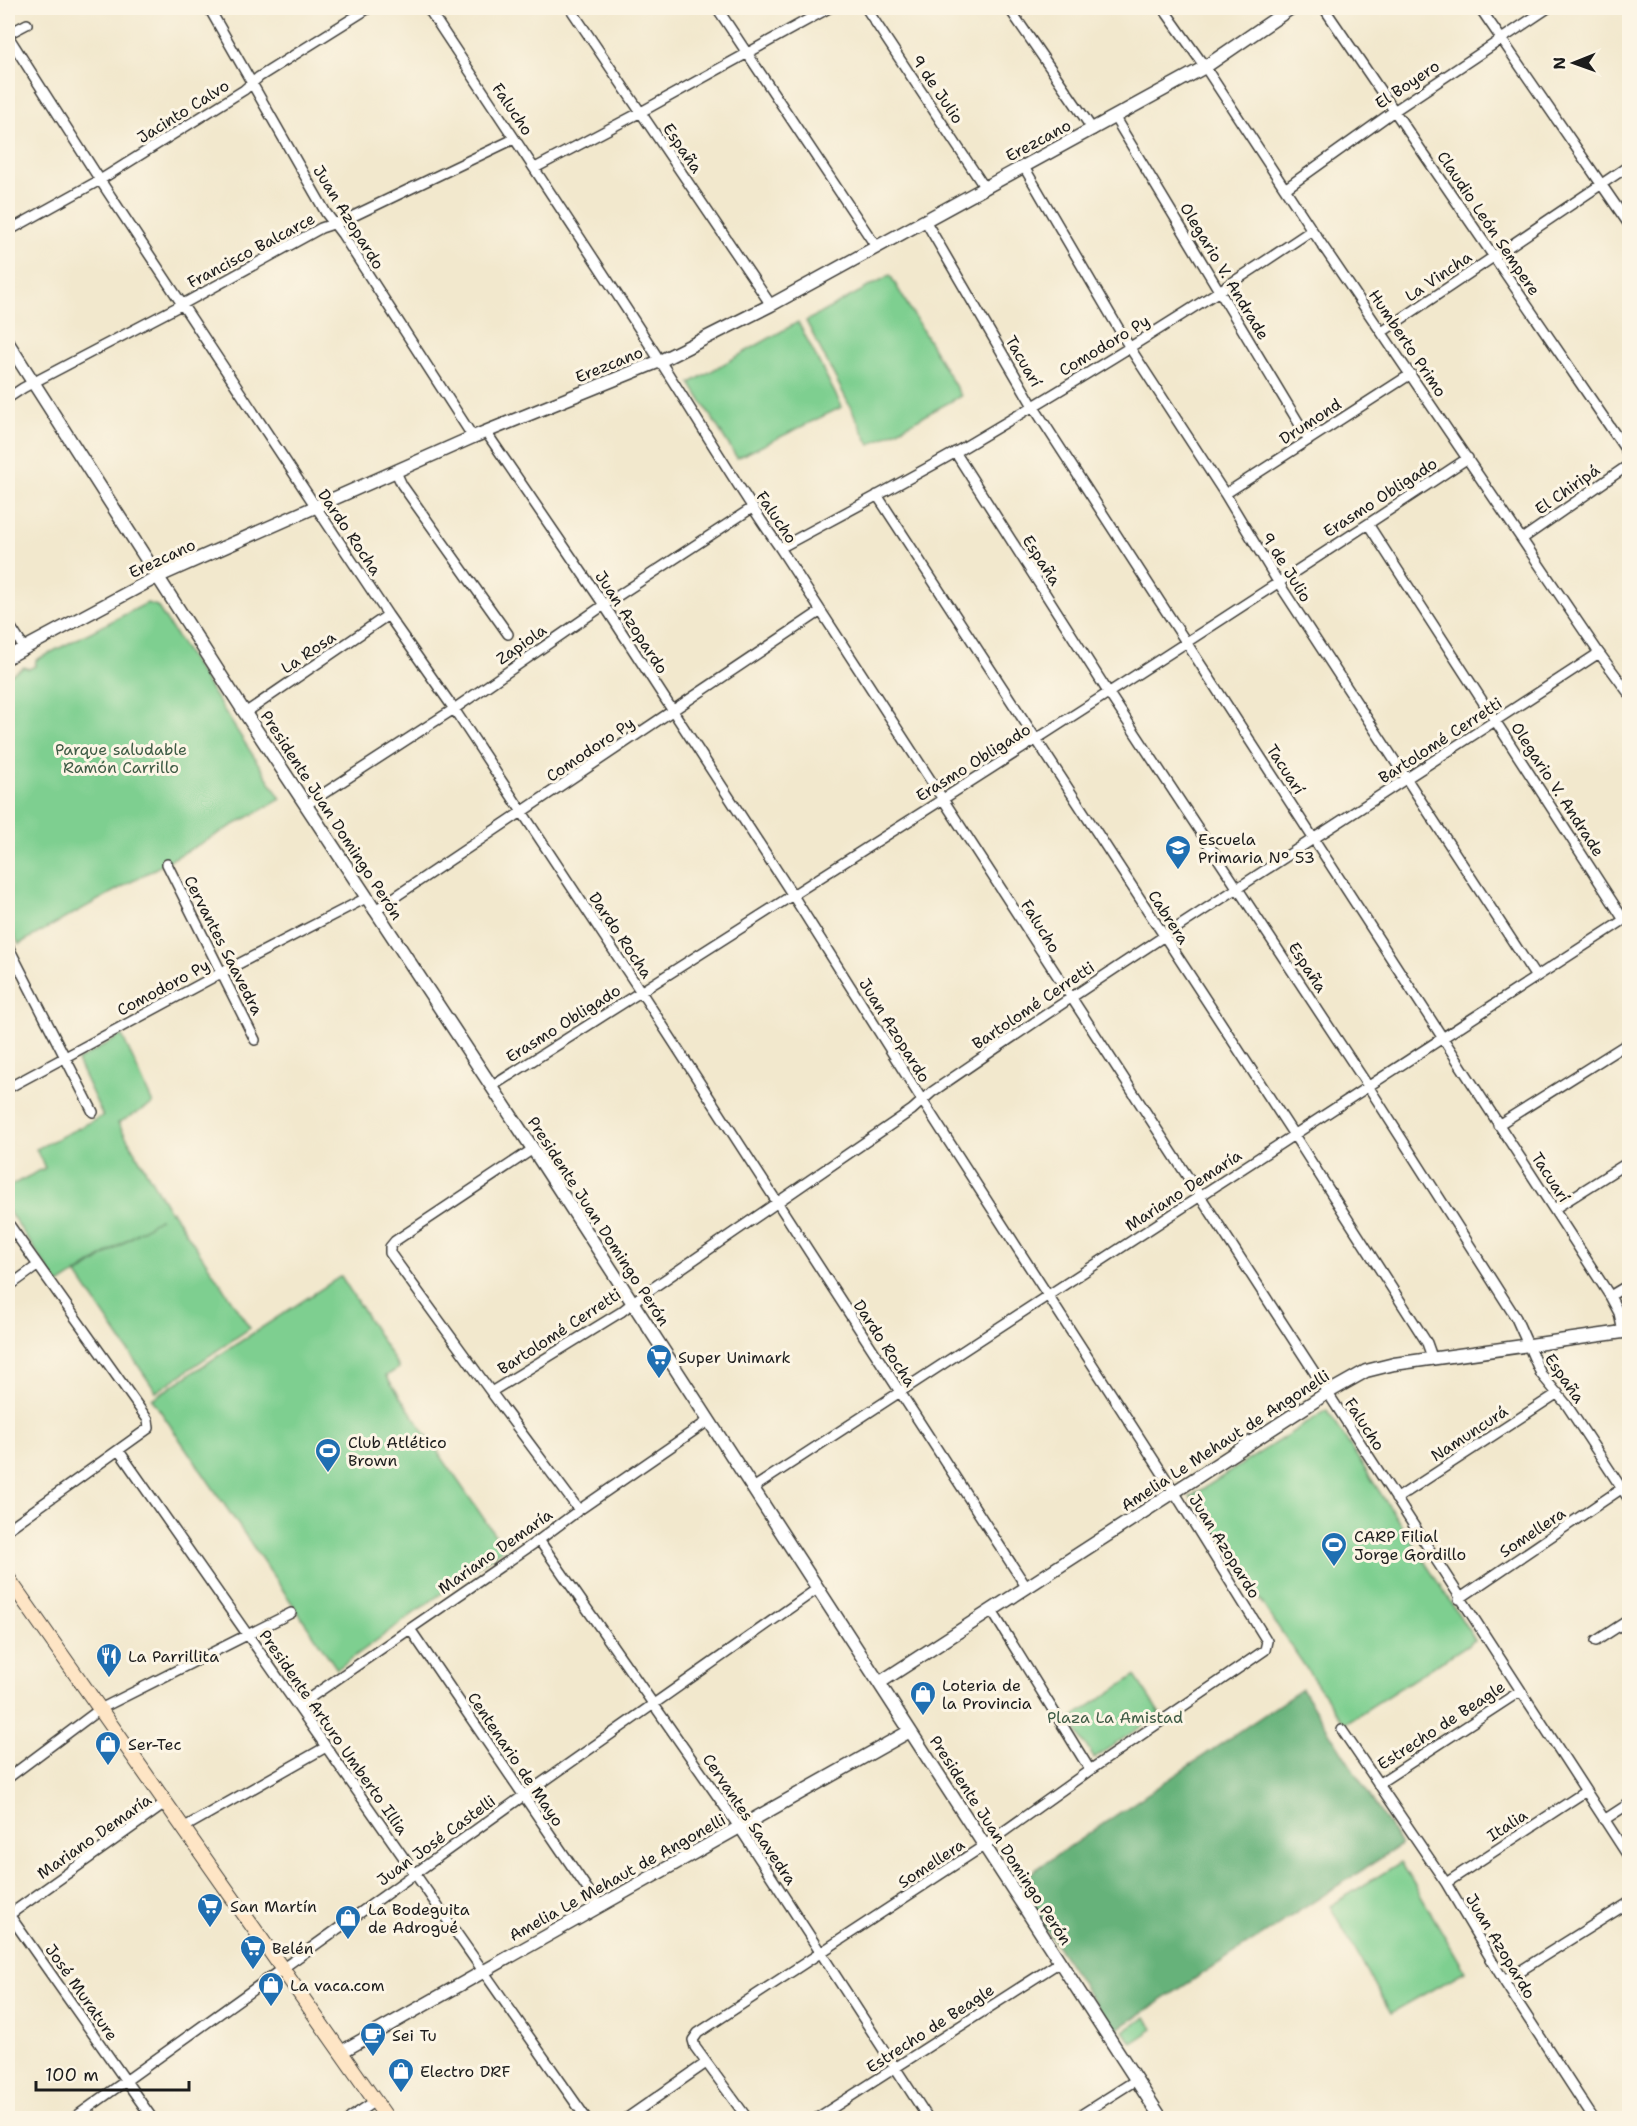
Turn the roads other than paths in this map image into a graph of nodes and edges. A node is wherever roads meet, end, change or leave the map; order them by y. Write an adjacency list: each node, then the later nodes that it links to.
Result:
1 (209, 8): 19 (street, Juan Azopardo)
2 (369, 8): 19 (street, Jacinto Calvo)
3 (428, 8): 24 (street, Falucho)
4 (570, 8): 21 (street, España)
5 (717, 8): 17 (street)
6 (830, 8): 17 (street)
7 (866, 8): 30 (street, 9 de Julio)
8 (1010, 8): 23 (street)
9 (1163, 8): 18 (street, Humberto Primo)
10 (1291, 8): 18 (street, Erezcano)
11 (1324, 8): 20 (street, Claudio León Sempere)
12 (1480, 8): 16 (street)
13 (1548, 8): 16 (street, El Boyero)
14 (27, 24): 15 (street)
15 (8, 35): 28 (street, Dardo Rocha)
16 (1502, 39): 20 (street, El Boyero); 29 (street)
17 (748, 53): 21 (street); 37 (street)
18 (1205, 67): 22 (street, Erezcano); 31 (street, Humberto Primo)
19 (253, 82): 28 (street, Jacinto Calvo); 33 (street, Juan Azopardo)
20 (1394, 111): 31 (street, El Boyero); 38 (street, Claudio León Sempere)
21 (641, 112): 27 (street); 41 (street, España)
22 (1115, 118): 23 (street, Erezcano); 39 (street, Olegario V. Andrade)
23 (1093, 130): 26 (street, Erezcano)
24 (514, 139): 27 (street, Falucho); 33 (street, Francisco Balcarce)
25 (1629, 165): 29 (street, La Vincha)
26 (1024, 167): 30 (street, Erezcano); 44 (street, 9 de Julio)
27 (535, 168): 45 (street, Falucho)
28 (100, 180): 36 (street, Jacinto Calvo); 40 (street, Dardo Rocha)
29 (1601, 185): 34 (street); 38 (street, La Vincha)
30 (985, 188): 32 (street, Erezcano)
31 (1285, 189): 35 (street, Humberto Primo)
32 (926, 222): 37 (street, Erezcano); 49 (street, Tacuarí)
33 (334, 224): 40 (street, Francisco Balcarce); 51 (street, Juan Azopardo)
34 (1629, 226)
35 (1312, 230): 39 (street, Comodoro Py); 42 (street, Humberto Primo)
36 (8, 231)
37 (877, 248): 41 (street, Erezcano)
38 (1494, 257): 42 (street, La Vincha); 54 (street, Claudio León Sempere)
39 (1221, 292): 44 (street, Comodoro Py); 52 (street, Olegario V. Andrade)
40 (183, 304): 47 (street, Francisco Balcarce); 60 (street, Dardo Rocha)
41 (771, 305): 45 (street, Erezcano)
42 (1383, 332): 46 (street, Humberto Primo)
43 (8, 343): 47 (street, Presidente Juan Domingo Perón)
44 (1130, 348): 49 (street, Comodoro Py); 58 (street, 9 de Julio)
45 (660, 361): 50 (street, Erezcano); 61 (street, Falucho)
46 (1411, 374): 52 (street, Drumond); 55 (street, Humberto Primo)
47 (33, 382): 48 (street, Francisco Balcarce); 65 (street, Presidente Juan Domingo Perón)
48 (8, 398)
49 (1033, 406): 53 (street, Comodoro Py); 72 (street, Tacuarí)
50 (486, 432): 51 (street, Erezcano); 67 (street, Juan Azopardo)
51 (473, 437): 57 (street, Erezcano)
52 (1309, 440): 58 (street, Drumond)
53 (955, 452): 59 (street, Comodoro Py); 76 (street, España)
54 (1629, 456)
55 (1468, 458): 62 (street, Erasmo Obligado); 63 (street, Humberto Primo)
56 (1629, 464): 63 (street, El Chiripá)
57 (396, 472): 60 (street, Erezcano); 71 (street)
58 (1225, 494): 66 (street, 9 de Julio)
59 (877, 495): 64 (street, Comodoro Py); 82 (street, Cabrera)
60 (316, 507): 65 (street, Erezcano); 69 (street, Dardo Rocha)
61 (752, 508): 64 (street, Falucho); 67 (street, Zapiola)
62 (1368, 524): 66 (street, Erasmo Obligado); 81 (street, Olegario V. Andrade)
63 (1522, 539): 74 (street, Humberto Primo)
64 (780, 548): 68 (street, Falucho)
65 (157, 577): 73 (street, Erezcano); 79 (street, Presidente Juan Domingo Perón)
66 (1278, 582): 72 (street, Erasmo Obligado); 83 (street, 9 de Julio)
67 (604, 604): 78 (street, Zapiola); 80 (street, Juan Azopardo)
68 (821, 611): 80 (street, Comodoro Py); 84 (street, Falucho)
69 (388, 615): 78 (street, Dardo Rocha); 79 (street, La Rosa)
70 (8, 624): 73 (street)
71 (507, 634)
72 (1185, 642): 76 (street, Erasmo Obligado); 87 (street, Tacuarí)
73 (24, 648): 75 (street, Erezcano)
74 (1599, 653): 77 (street, Humberto Primo); 81 (street, Bartolomé Cerretti)
75 (8, 657)
76 (1108, 692): 82 (street, Erasmo Obligado); 89 (street, España)
77 (1629, 695)
78 (454, 709): 85 (street, Zapiola); 86 (street, Dardo Rocha)
79 (245, 713): 85 (street, Presidente Juan Domingo Perón)
80 (672, 713): 86 (street, Comodoro Py); 90 (street, Juan Azopardo)
81 (1496, 721): 83 (street, Bartolomé Cerretti); 93 (street, Olegario V. Andrade)
82 (1036, 740): 84 (street, Erasmo Obligado); 94 (street, Cabrera)
83 (1407, 780): 87 (street, Bartolomé Cerretti); 97 (street, 9 de Julio)
84 (943, 798): 90 (street, Erasmo Obligado); 99 (street, Falucho)
85 (306, 805): 91 (street, Presidente Juan Domingo Perón)
86 (521, 813): 92 (street, Comodoro Py); 98 (street, Dardo Rocha)
87 (1314, 839): 89 (street, Bartolomé Cerretti); 100 (street, Tacuarí)
88 (167, 864): 96 (street, Cervantes Saavedra)
89 (1239, 889): 94 (street, Bartolomé Cerretti); 104 (street, España)
90 (792, 894): 98 (street, Erasmo Obligado); 107 (street, Juan Azopardo)
91 (366, 898): 92 (street, Presidente Juan Domingo Perón); 96 (street, Comodoro Py)
92 (374, 910): 105 (street, Presidente Juan Domingo Perón)
93 (1627, 918): 97 (street, Mariano Demaría)
94 (1164, 935): 99 (street, Bartolomé Cerretti); 110 (street, Cabrera)
95 (8, 946): 103 (street)
96 (221, 973): 101 (street, Cervantes Saavedra); 103 (street, Comodoro Py)
97 (1536, 977): 100 (street, Mariano Demaría)
98 (641, 992): 105 (street, Erasmo Obligado); 114 (street, Dardo Rocha)
99 (1069, 998): 107 (street, Bartolomé Cerretti); 113 (street, Falucho)
100 (1441, 1039): 104 (street, Mariano Demaría); 109 (street, Tacuarí)
101 (255, 1040)
102 (1629, 1042): 109 (street)
103 (65, 1057): 106 (street, Comodoro Py); 108 (street)
104 (1368, 1086): 110 (street, Mariano Demaría); 124 (street, España)
105 (491, 1087): 111 (street, Presidente Juan Domingo Perón)
106 (8, 1088)
107 (922, 1100): 114 (street, Bartolomé Cerretti); 121 (street, Juan Azopardo)
108 (93, 1112)
109 (1498, 1125): 115 (street, Tacuarí)
110 (1294, 1135): 113 (street, Mariano Demaría); 125 (street, Cabrera)
111 (533, 1149): 122 (street, Presidente Juan Domingo Perón); 126 (street)
112 (1629, 1161): 115 (street)
113 (1198, 1197): 121 (street, Mariano Demaría); 128 (street, Falucho)
114 (776, 1202): 122 (street, Bartolomé Cerretti); 127 (street, Dardo Rocha)
115 (1554, 1209): 120 (street, Tacuarí)
116 (8, 1223): 117 (street)
117 (37, 1266): 119 (street); 131 (street)
118 (1629, 1284): 120 (street)
119 (8, 1287)
120 (1610, 1296): 123 (street, Tacuarí)
121 (1048, 1297): 127 (street, Mariano Demaría); 134 (street, Juan Azopardo)
122 (632, 1304): 126 (street, Bartolomé Cerretti); 130 (street, Presidente Juan Domingo Perón)
123 (1626, 1331): 124 (street, Amelia Le Mehaut de Angonelli)
124 (1528, 1344): 125 (street, Amelia Le Mehaut de Angonelli); 129 (street, España)
125 (1432, 1357): 128 (street, Amelia Le Mehaut de Angonelli)
126 (491, 1392): 137 (street)
127 (899, 1393): 132 (street, Mariano Demaría); 141 (street, Dardo Rocha)
128 (1327, 1393): 134 (street, Amelia Le Mehaut de Angonelli); 135 (street, Falucho)
129 (1558, 1393): 133 (street, España); 135 (street, Namuncurá)
130 (708, 1421): 132 (street, Presidente Juan Domingo Perón); 137 (street, Mariano Demaría)
131 (118, 1451): 138 (street); 148 (street, Presidente Arturo Umberto Illia)
132 (753, 1488): 142 (street, Presidente Juan Domingo Perón)
133 (1621, 1489): 136 (street, España); 143 (street, Somellera)
134 (1175, 1492): 141 (street, Amelia Le Mehaut de Angonelli); 150 (street, Juan Azopardo)
135 (1396, 1499): 143 (street, Falucho)
136 (1629, 1501)
137 (579, 1510): 139 (street, Mariano Demaría)
138 (8, 1529)
139 (539, 1540): 147 (street, Mariano Demaría); 153 (street, Cervantes Saavedra)
140 (8, 1578): 155 (main road)
141 (1027, 1588): 144 (street, Amelia Le Mehaut de Angonelli)
142 (817, 1589): 151 (street, Presidente Juan Domingo Perón); 153 (street, Juan José Castelli)
143 (1459, 1599): 152 (street, Falucho)
144 (992, 1611): 151 (street, Amelia Le Mehaut de Angonelli); 159 (street)
145 (291, 1614): 148 (street)
146 (1629, 1619): 149 (street)
147 (410, 1629): 154 (street, Mariano Demaría); 163 (street, Centenario de Mayo)
148 (249, 1635): 154 (street, Presidente Arturo Umberto Illia); 155 (street)
149 (1596, 1641)
150 (1265, 1650): 159 (street, Somellera)
151 (879, 1683): 157 (street, Presidente Juan Domingo Perón)
152 (1520, 1692): 161 (street, Estrecho de Beagle); 162 (street, Falucho)
153 (654, 1704): 163 (street, Juan José Castelli); 167 (street, Cervantes Saavedra)
154 (298, 1706): 158 (street, Presidente Arturo Umberto Illia)
155 (100, 1709): 160 (street); 164 (main road)
156 (1342, 1730): 161 (street, Juan Azopardo)
157 (910, 1731): 167 (street, Amelia Le Mehaut de Angonelli); 169 (street, Presidente Juan Domingo Perón)
158 (326, 1747): 168 (street); 171 (street, Presidente Arturo Umberto Illia)
159 (1090, 1770): 169 (street, Somellera)
160 (8, 1778)
161 (1378, 1784): 172 (street, Juan Azopardo)
162 (1586, 1791): 166 (street, Falucho); 172 (street, Italia)
163 (523, 1796): 171 (street, Juan José Castelli); 174 (street, Centenario de Mayo)
164 (166, 1803): 168 (main road); 175 (street, Mariano Demaría)
165 (1629, 1803): 166 (street)
166 (1604, 1820): 170 (street, Falucho)
167 (739, 1827): 174 (street, Amelia Le Mehaut de Angonelli); 176 (street, Cervantes Saavedra)
168 (183, 1828): 178 (main road)
169 (985, 1845): 176 (street, Somellera); 177 (street, Presidente Juan Domingo Perón)
170 (1629, 1859)
171 (415, 1875): 178 (street, Juan José Castelli); 179 (street, Presidente Arturo Umberto Illia)
172 (1446, 1883): 180 (street, Juan Azopardo)
173 (1629, 1902): 180 (street)
174 (599, 1906): 179 (street, Amelia Le Mehaut de Angonelli)
175 (8, 1914): 185 (street, José Murature)
176 (820, 1952): 182 (street, Somellera); 183 (street, Cervantes Saavedra)
177 (1060, 1962): 183 (street, Estrecho de Beagle); 184 (street, Presidente Juan Domingo Perón)
178 (282, 1968): 181 (main road); 185 (street, Juan José Castelli)
179 (483, 1972): 181 (street, Amelia Le Mehaut de Angonelli); 191 (street, Presidente Arturo Umberto Illia)
180 (1504, 1981): 198 (street, Juan Azopardo)
181 (341, 2052): 186 (main road)
182 (706, 2063): 192 (street); 193 (street)
183 (897, 2068): 194 (street, Estrecho de Beagle); 195 (street, Cervantes Saavedra)
184 (1136, 2080): 196 (street); 197 (street, Presidente Juan Domingo Perón)
185 (126, 2081): 187 (street, Juan José Castelli); 188 (street, José Murature)
186 (375, 2101): 189 (street); 190 (main road)
187 (74, 2118)
188 (152, 2118)
189 (350, 2118)
190 (387, 2118)
191 (586, 2118)
192 (627, 2118)
193 (747, 2118)
194 (817, 2118)
195 (928, 2118)
196 (1076, 2118)
197 (1161, 2118)
198 (1593, 2118)

